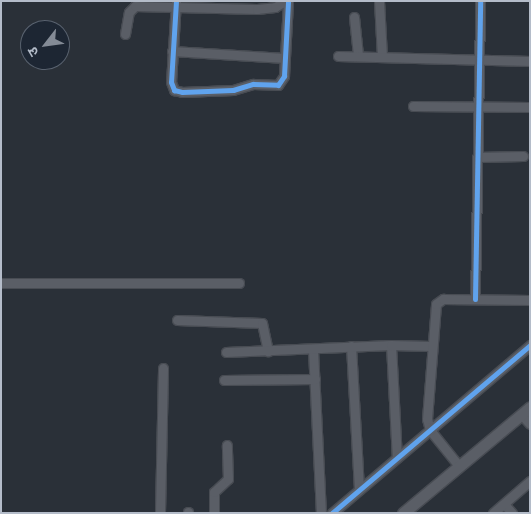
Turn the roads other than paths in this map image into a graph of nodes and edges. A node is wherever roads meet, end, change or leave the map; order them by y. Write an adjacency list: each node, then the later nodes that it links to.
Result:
1 (287, 1): 4 (street); 11 (street)
2 (379, 1): 10 (street)
3 (480, 1): 12 (street)
4 (176, 4): 6 (street); 7 (street)
5 (354, 17): 9 (street)
6 (125, 34)
7 (172, 51): 11 (street); 11 (street)
8 (338, 56): 9 (street)
9 (358, 56): 10 (street)
10 (382, 57): 12 (street)
11 (285, 58)
12 (478, 60): 13 (street); 15 (street)
13 (530, 62)
14 (413, 106): 15 (street)
15 (478, 106): 16 (street); 17 (street)
16 (530, 107)
17 (477, 156): 18 (street); 21 (street)
18 (523, 156)
19 (1, 283): 20 (street)
20 (239, 283)
21 (475, 299): 22 (street); 27 (street)
22 (530, 300)
23 (177, 320): 29 (street)
24 (391, 345): 26 (street); 27 (street); 38 (street)
25 (530, 345): 36 (street)
26 (351, 346): 28 (street); 41 (street)
27 (431, 346): 36 (street)
28 (313, 350): 29 (street); 32 (street)
29 (268, 351): 30 (street)
30 (226, 352)
31 (163, 368): 43 (street)
32 (315, 378): 33 (street); 45 (street)
33 (224, 380)
34 (525, 410): 35 (street); 39 (street)
35 (530, 424)
36 (430, 430): 38 (street); 39 (street)
37 (227, 445): 44 (street)
38 (396, 458): 41 (street)
39 (459, 466): 47 (street)
40 (530, 481): 42 (street)
41 (359, 490): 46 (street)
42 (504, 504): 48 (street); 49 (street)
43 (160, 513)
44 (214, 513)
45 (321, 513)
46 (332, 513)
47 (403, 513)
48 (492, 513)
49 (512, 513)

